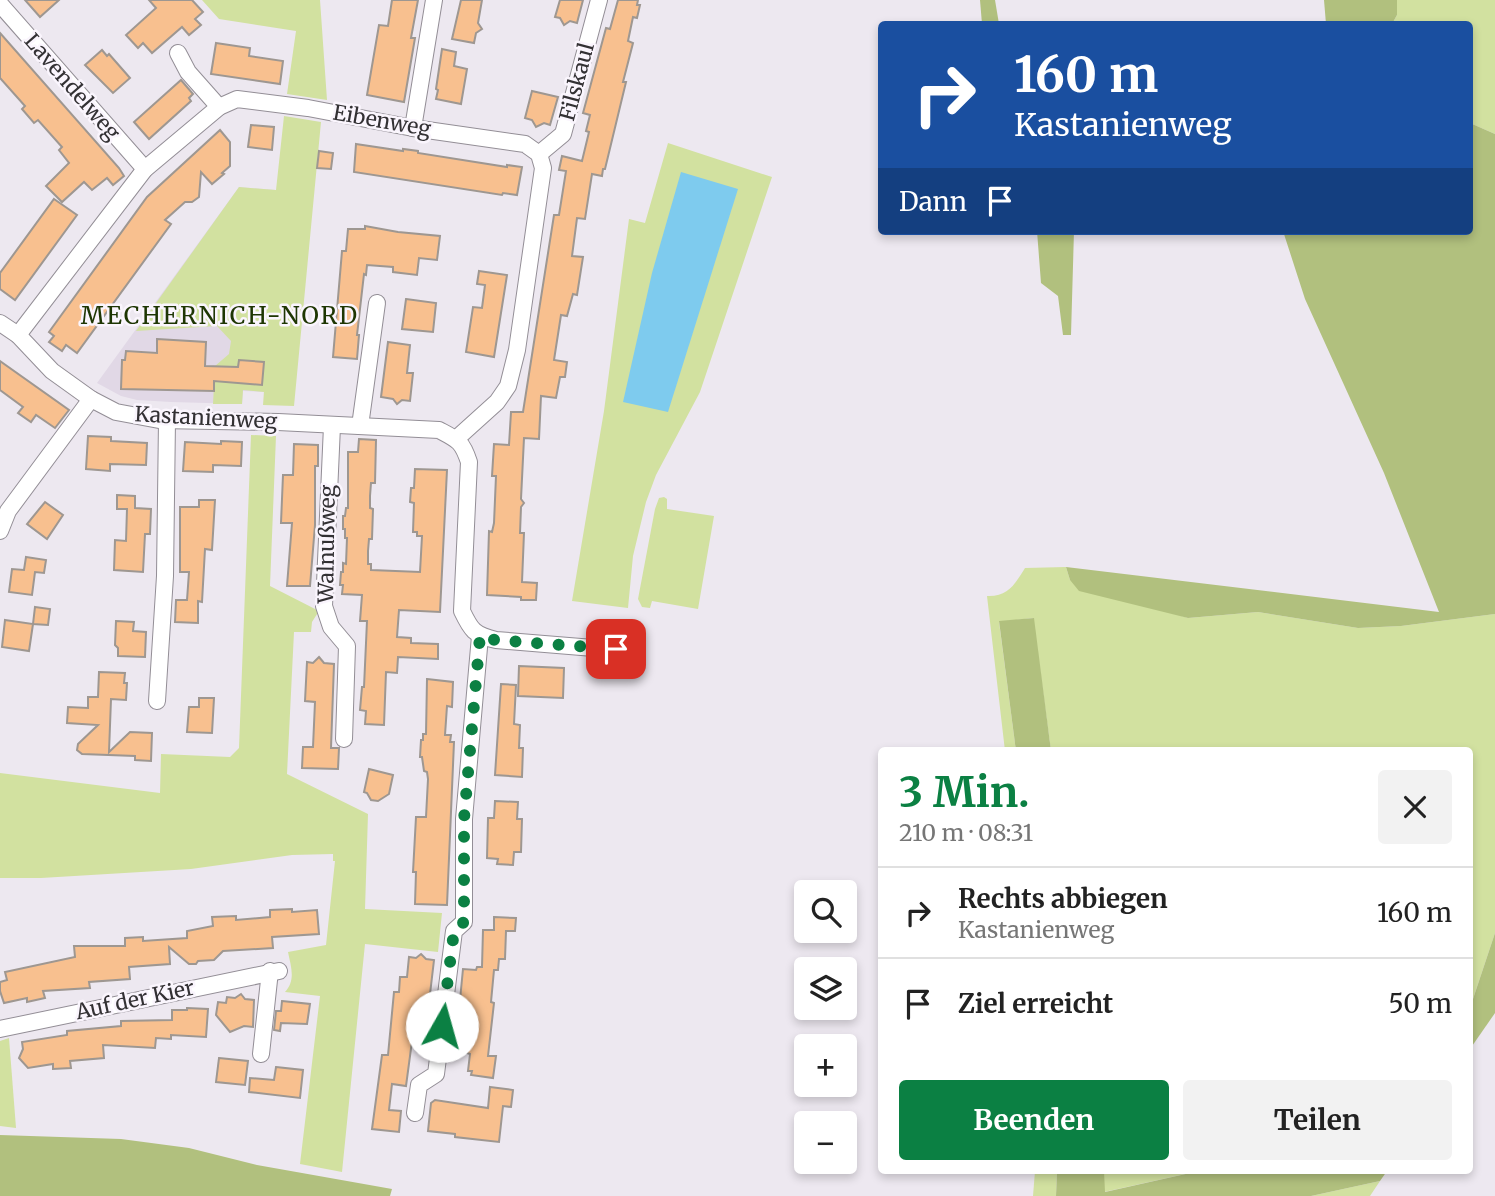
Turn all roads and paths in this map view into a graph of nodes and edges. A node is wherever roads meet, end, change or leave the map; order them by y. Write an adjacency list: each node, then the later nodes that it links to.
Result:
1 (435, 0): 6 (street)
2 (599, 0): 7 (street, Filskaul)
3 (0, 4): 8 (street, Lavendelweg)
4 (178, 54): 5 (street)
5 (219, 107): 6 (street, Eibenweg); 8 (street, Eibenweg)
6 (413, 128): 7 (street, Eibenweg)
7 (540, 153): 16 (street)
8 (145, 169): 11 (street, Eibenweg)
9 (377, 303): 15 (street)
10 (0, 323): 11 (street, Kastanienweg)
11 (18, 335): 12 (street, Kastanienweg)
12 (92, 399): 13 (street, Kastanienweg); 17 (street)
13 (167, 420): 14 (street, Kastanienweg); 20 (street)
14 (332, 426): 15 (street, Kastanienweg); 21 (street, Walnußweg)
15 (360, 426): 16 (street, Kastanienweg)
16 (456, 439): 18 (street)
17 (0, 531)
18 (480, 636): 19 (street); 24 (street)
19 (630, 651)
20 (157, 701)
21 (344, 738)
22 (0, 1030): 23 (street, Auf der Kier)
23 (261, 1054)
24 (415, 1113)

